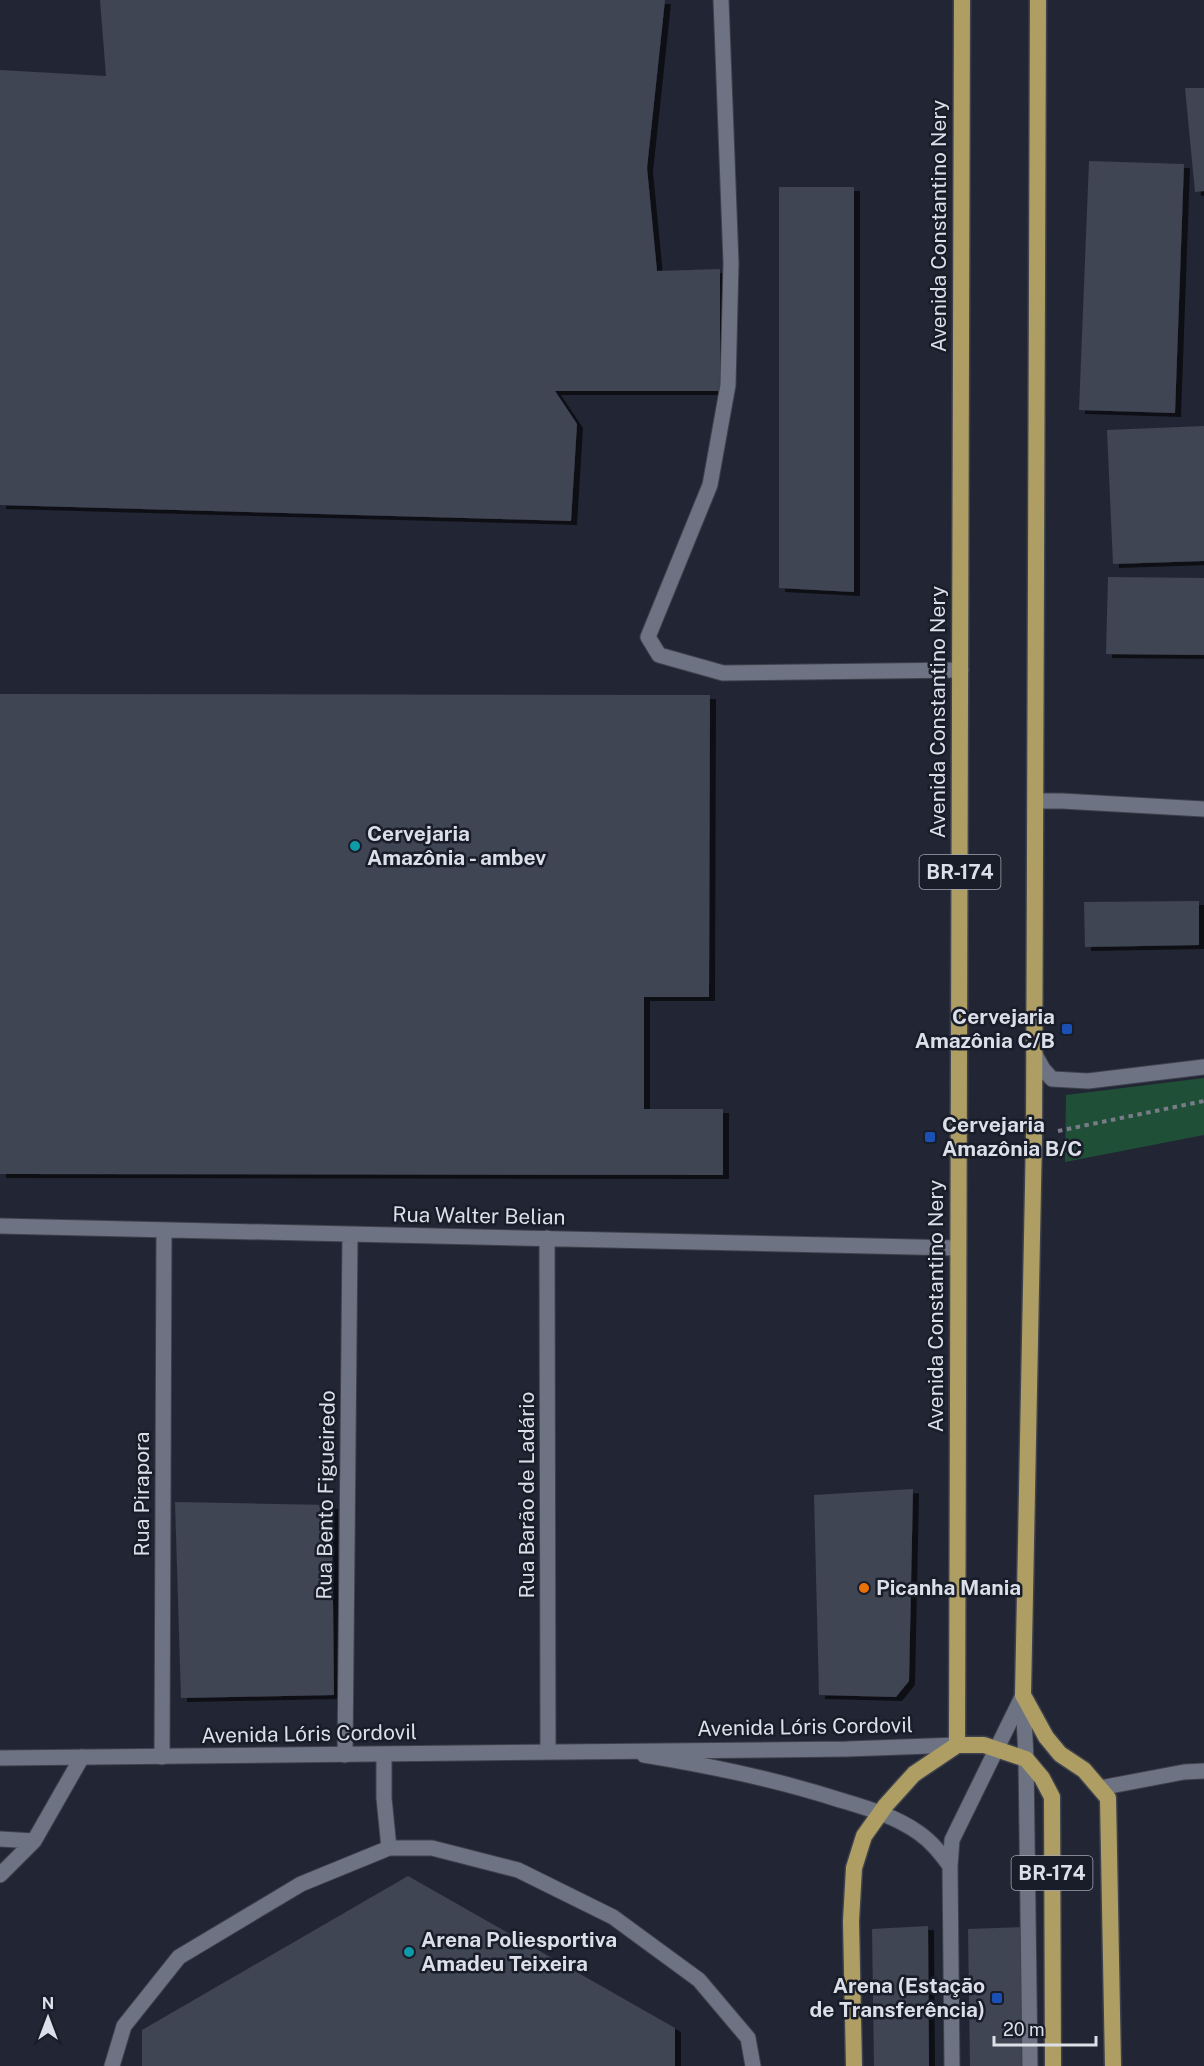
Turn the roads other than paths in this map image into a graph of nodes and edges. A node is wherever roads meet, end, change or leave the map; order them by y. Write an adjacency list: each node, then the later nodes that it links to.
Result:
1 (721, 0): 4 (street)
2 (962, 0): 4 (highway, Avenida Constantino Nery / BR-174)
3 (1038, 0): 5 (highway)
4 (961, 670): 13 (highway, Avenida Constantino Nery / BR-174)
5 (1035, 801): 6 (street); 7 (highway)
6 (1204, 809)
7 (1034, 1053): 8 (street); 14 (highway)
8 (1204, 1067)
9 (0, 1226): 10 (street, Rua Walter Belian)
10 (164, 1231): 11 (street, Rua Walter Belian); 21 (street, Rua Pirapora)
11 (350, 1235): 12 (street, Rua Walter Belian); 19 (street, Rua Bento Figueiredo)
12 (547, 1238): 13 (street, Rua Walter Belian); 17 (street, Rua Barão de Ladário)
13 (958, 1248): 15 (highway, Avenida Constantino Nery / BR-174)
14 (1023, 1695): 16 (street); 24 (street); 26 (highway)
15 (957, 1745): 16 (highway); 18 (street, Avenida Lóris Cordovil); 27 (highway)
16 (996, 1750): 24 (highway); 31 (street)
17 (548, 1751): 18 (street, Avenida Lóris Cordovil); 20 (street, Avenida Lóris Cordovil)
18 (618, 1751): 27 (street, Avenida Lóris Cordovil)
19 (345, 1755): 20 (street, Avenida Lóris Cordovil); 21 (street, Avenida Lóris Cordovil)
20 (384, 1755): 30 (street)
21 (162, 1756): 22 (street, Avenida Lóris Cordovil)
22 (82, 1757): 23 (street, Avenida Lóris Cordovil); 29 (street)
23 (0, 1758)
24 (1026, 1759): 37 (street); 38 (highway, BR-174)
25 (1204, 1772): 26 (street)
26 (1100, 1788): 39 (highway)
27 (881, 1813): 31 (street, Avenida Lóris Cordovil); 35 (highway)
28 (0, 1839): 29 (street)
29 (34, 1841): 32 (street)
30 (389, 1848): 33 (street); 34 (street)
31 (950, 1866): 36 (street)
32 (0, 1875)
33 (112, 2066)
34 (753, 2066)
35 (854, 2066)
36 (952, 2066)
37 (1030, 2066)
38 (1053, 2066)
39 (1113, 2066)

